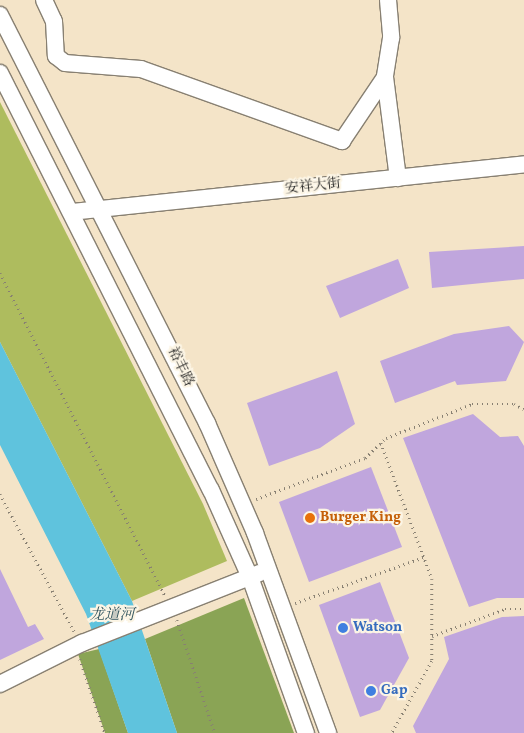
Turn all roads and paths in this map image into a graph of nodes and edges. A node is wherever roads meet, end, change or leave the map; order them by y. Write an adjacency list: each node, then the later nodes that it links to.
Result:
1 (44, 0): 5 (street)
2 (388, 0): 5 (street)
3 (0, 15): 8 (street, 裕丰路)
4 (0, 73): 9 (street, 裕丰路)
5 (385, 77): 7 (street)
6 (524, 164): 7 (street, 安祥大街)
7 (398, 178): 8 (street, 安祥大街)
8 (102, 209): 9 (street, 安祥大街); 14 (street, 裕丰路)
9 (71, 212): 17 (street, 裕丰路)
10 (0, 273): 18 (path)
11 (524, 409): 12 (path)
12 (381, 443): 14 (path); 15 (path)
13 (0, 494): 22 (path)
14 (244, 504): 16 (street, 裕丰路)
15 (424, 557): 19 (path); 21 (path)
16 (269, 570): 17 (street); 19 (street, 裕丰路)
17 (250, 577): 18 (street); 26 (street, 裕丰路)
18 (173, 608): 22 (street); 25 (path)
19 (282, 608): 27 (street, 裕丰路)
20 (524, 609): 21 (path)
21 (432, 636): 28 (path)
22 (79, 645): 23 (street); 24 (path)
23 (0, 684)
24 (105, 733)
25 (215, 733)
26 (306, 733)
27 (328, 733)
28 (392, 733)

